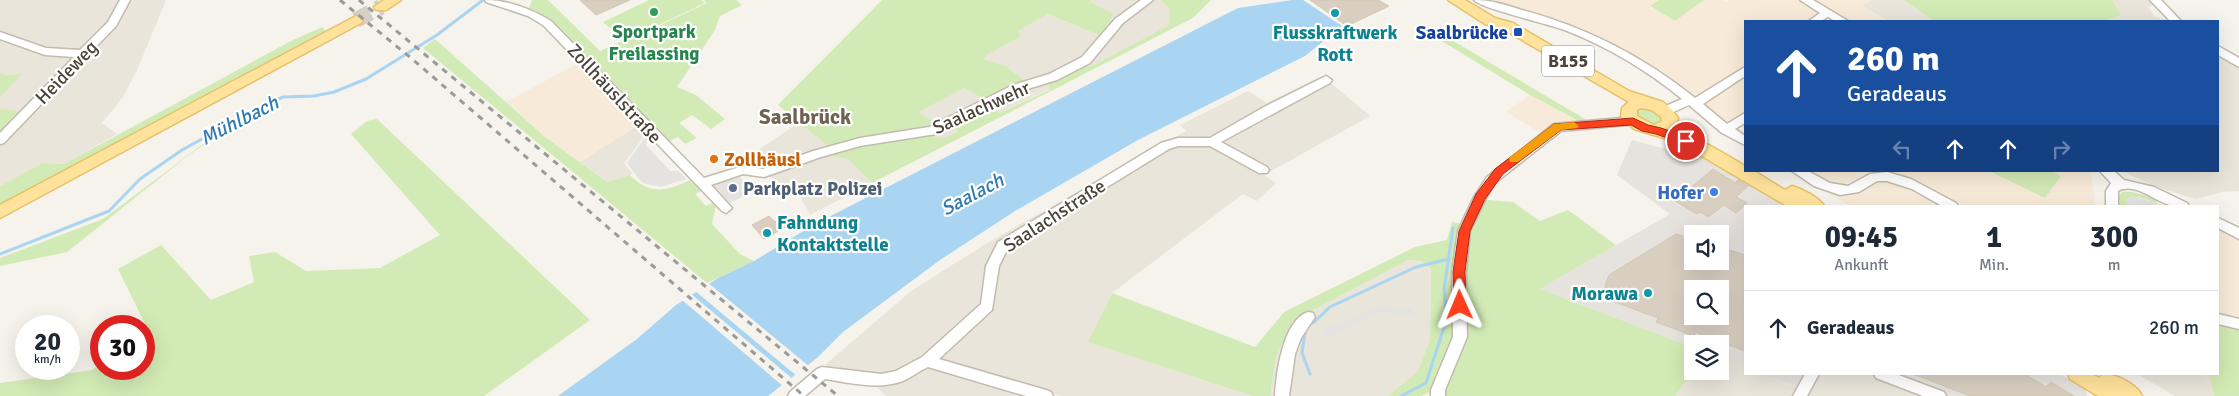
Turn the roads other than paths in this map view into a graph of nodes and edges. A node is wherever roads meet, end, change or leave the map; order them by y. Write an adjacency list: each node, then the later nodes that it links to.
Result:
1 (126, 0): 18 (street, Heideweg)
2 (394, 0): 9 (main road)
3 (1148, 0): 36 (street, Saalachwehr)
4 (1479, 0): 22 (street)
5 (1805, 0): 10 (street)
6 (2155, 0): 14 (street)
7 (494, 1): 36 (street, Zollhäuslstraße)
8 (1459, 2): 15 (main road, B155)
9 (381, 7)
10 (1828, 12): 12 (street); 13 (street)
11 (356, 20): 44 (main road)
12 (1816, 20)
13 (1841, 20)
14 (2175, 20)
15 (1490, 21): 23 (main road, B155); 24 (main road, B155)
16 (0, 35): 18 (street)
17 (2219, 51): 19 (street)
18 (83, 54): 28 (street, Heideweg)
19 (2239, 63)
20 (1744, 72): 22 (street)
21 (1326, 80): 30 (street)
22 (1693, 102): 26 (street); 27 (street)
23 (1645, 103): 24 (main road); 26 (main road)
24 (1631, 119): 26 (main road); 58 (street)
25 (1744, 119): 27 (street)
26 (1664, 121): 31 (main road); 38 (main road)
27 (1726, 130): 29 (street)
28 (0, 140)
29 (1744, 140)
30 (1212, 142): 32 (street, Saalachstraße); 50 (street, Saalachstraße)
31 (1744, 163)
32 (1263, 170)
33 (1758, 172): 39 (main road)
34 (1800, 172): 40 (street)
35 (2107, 172): 37 (street)
36 (703, 183): 43 (street, Zollhäuslstraße)
37 (2120, 184): 41 (street); 42 (street)
38 (1797, 205)
39 (1814, 205)
40 (1950, 205)
41 (2112, 205)
42 (2181, 205)
43 (726, 208)
44 (0, 212)
45 (2219, 224): 46 (street)
46 (2239, 234)
47 (1308, 318): 57 (street)
48 (2219, 319): 49 (street)
49 (2239, 324)
50 (927, 361): 55 (street, Saalachstraße); 56 (street)
51 (1811, 375): 59 (street)
52 (1884, 375): 60 (street)
53 (2079, 375): 54 (main road)
54 (2094, 382): 61 (main road); 62 (main road)
55 (795, 396)
56 (1046, 396)
57 (1282, 396)
58 (1438, 396)
59 (1800, 396)
60 (1939, 396)
61 (2114, 396)
62 (2133, 396)

